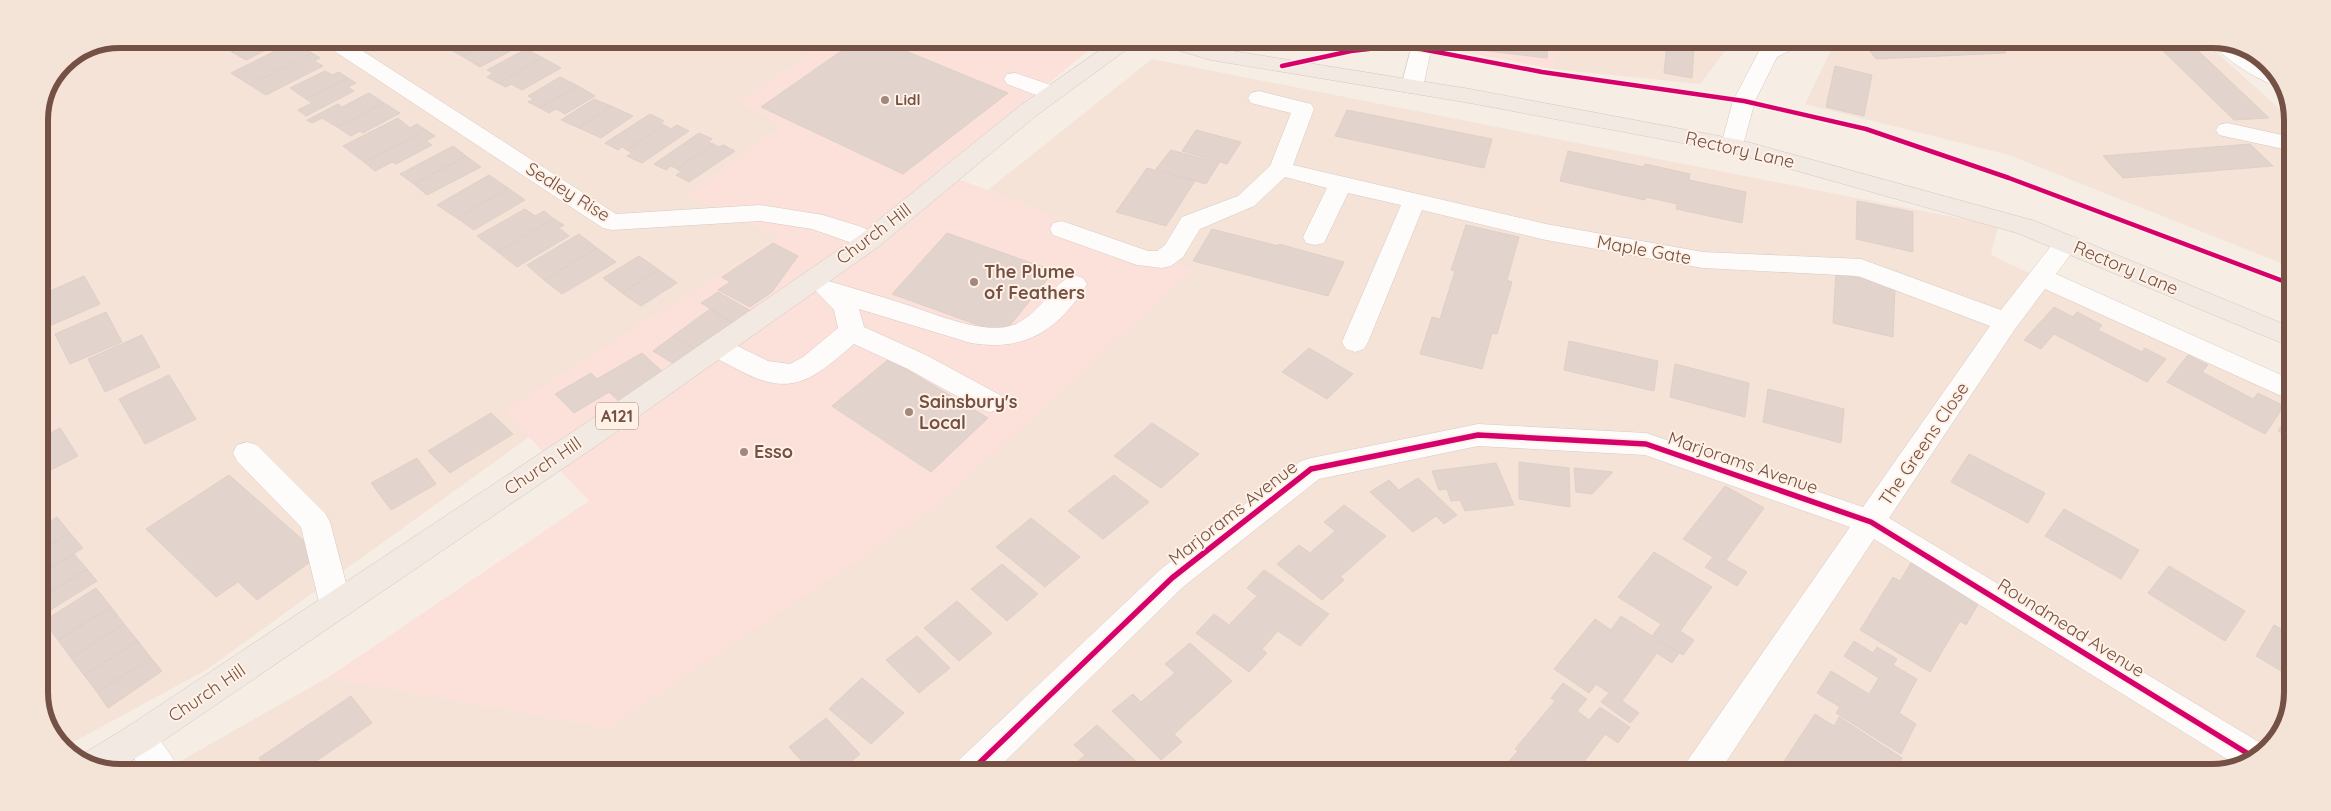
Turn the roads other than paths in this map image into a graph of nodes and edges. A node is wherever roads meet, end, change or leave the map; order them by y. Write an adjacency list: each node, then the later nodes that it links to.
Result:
1 (343, 48): 20 (street, Sedley Rise)
2 (1116, 48): 10 (main road, Church Hill / A121)
3 (1191, 48): 9 (main road, Rectory Lane)
4 (1421, 48): 9 (street)
5 (1779, 48): 14 (street)
6 (2229, 50): 7 (street)
7 (2266, 73)
8 (1015, 78): 10 (street)
9 (1412, 87): 14 (main road, Rectory Lane)
10 (1052, 93): 20 (main road, Church Hill / A121)
11 (1259, 98): 15 (street)
12 (2227, 130): 13 (street)
13 (2283, 142)
14 (1732, 145): 21 (main road, Rectory Lane)
15 (1280, 169): 16 (street, Maple Gate); 18 (street)
16 (1340, 184): 17 (street, Maple Gate); 19 (street)
17 (1414, 202): 25 (street, Maple Gate); 28 (street)
18 (1062, 229)
19 (1315, 237)
20 (869, 241): 24 (main road, Church Hill / A121)
21 (2067, 243): 22 (street, The Greens Close); 27 (main road, Rectory Lane)
22 (2040, 278): 25 (street, The Greens Close); 30 (street)
23 (1074, 284): 24 (street)
24 (822, 287): 26 (street); 29 (main road, Church Hill / A121)
25 (2006, 322): 33 (street, The Greens Close)
26 (850, 332): 29 (street); 31 (street)
27 (2283, 335)
28 (1355, 342)
29 (719, 347): 34 (main road, Church Hill / A121)
30 (2283, 387)
31 (990, 402)
32 (247, 453): 34 (street)
33 (1871, 522): 36 (street, Roundmead Avenue); 39 (street, Marjorams Avenue); 40 (street, The Greens Close)
34 (336, 606): 35 (main road, Church Hill / A121)
35 (140, 738): 37 (main road, Church Hill / A121); 38 (street)
36 (2248, 754)
37 (99, 761)
38 (157, 764)
39 (978, 764)
40 (1705, 764)

